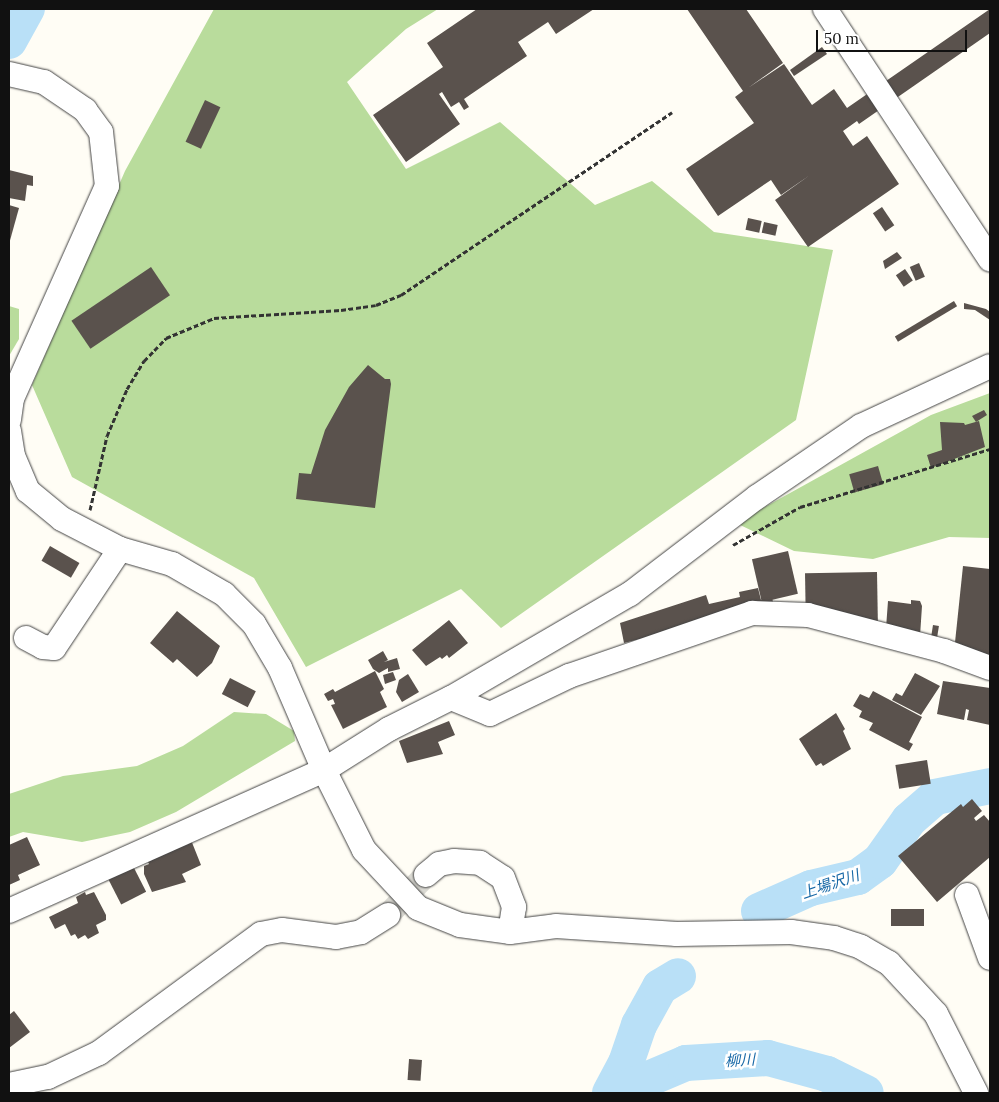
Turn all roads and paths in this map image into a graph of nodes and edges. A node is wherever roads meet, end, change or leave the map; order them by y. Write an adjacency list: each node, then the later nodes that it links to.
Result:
1 (825, 9): 4 (street)
2 (9, 74): 6 (street)
3 (672, 112): 9 (path)
4 (990, 259)
5 (990, 366): 14 (street)
6 (9, 420)
7 (9, 431): 9 (street)
8 (990, 449): 11 (path)
9 (86, 531): 10 (street)
10 (120, 549): 12 (street); 15 (street)
11 (725, 550)
12 (26, 638)
13 (990, 668): 14 (street)
14 (450, 698): 15 (street)
15 (324, 770): 18 (street); 20 (street)
16 (426, 875): 20 (street)
17 (967, 895): 21 (street)
18 (9, 911)
19 (388, 915): 22 (street)
20 (510, 932): 23 (street)
21 (990, 958)
22 (9, 1086)
23 (976, 1093)

